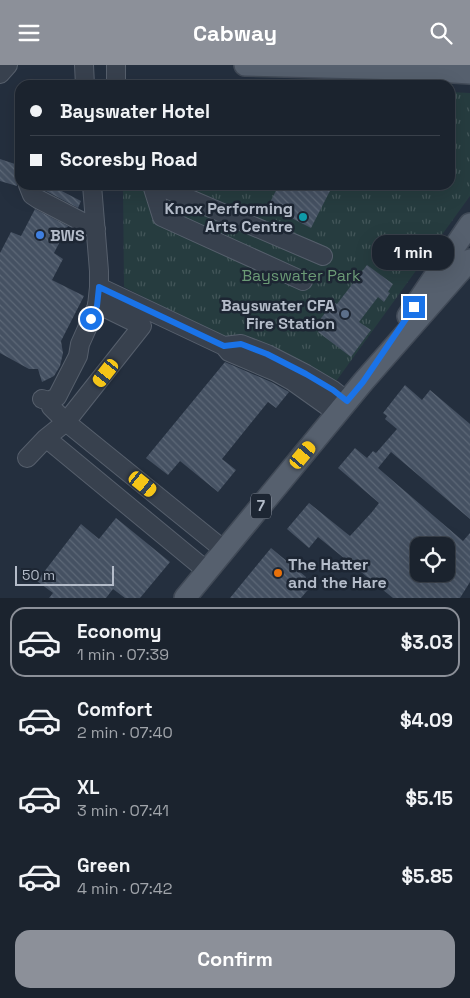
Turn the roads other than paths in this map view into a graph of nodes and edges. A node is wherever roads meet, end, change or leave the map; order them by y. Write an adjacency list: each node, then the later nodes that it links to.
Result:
1 (8, 65): 7 (lane)
2 (84, 65): 8 (lane)
3 (116, 65): 9 (lane)
4 (245, 65): 5 (main road)
5 (274, 66): 6 (main road)
6 (470, 73)
7 (0, 74)
8 (85, 80)
9 (116, 80)
10 (30, 190): 15 (lane)
11 (45, 190): 15 (lane)
12 (92, 190): 15 (lane)
13 (154, 190): 19 (lane)
14 (169, 190): 17 (lane)
15 (95, 222): 20 (lane)
16 (470, 224): 22 (main road, 7)
17 (323, 256)
18 (470, 260): 22 (main road, 7)
19 (303, 281)
20 (99, 287): 21 (lane); 23 (lane)
21 (97, 304): 24 (lane); 24 (lane)
22 (363, 382): 23 (main road, 7)
23 (342, 407): 27 (main road, 7)
24 (66, 422): 25 (lane); 27 (lane)
25 (46, 437): 26 (lane); 28 (lane)
26 (27, 458)
27 (224, 550): 28 (main road, 7)
28 (207, 571): 29 (main road, 7)
29 (185, 598)

